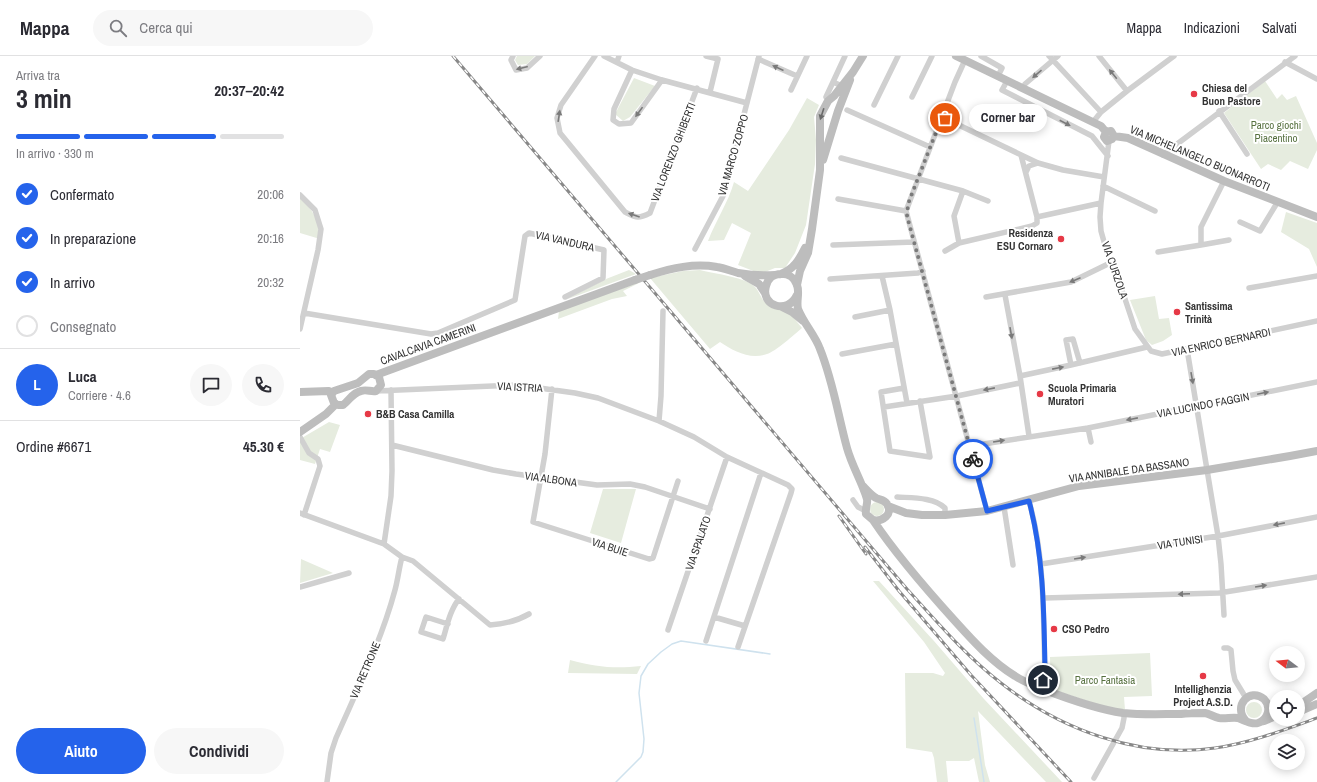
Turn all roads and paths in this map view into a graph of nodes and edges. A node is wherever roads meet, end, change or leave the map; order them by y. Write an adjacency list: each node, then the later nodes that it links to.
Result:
1 (513, 56): 2 (street, one-way to 1)
2 (540, 56)
3 (595, 56): 32 (street, VIA LORENZO GHIBERTI, one-way to 3)
4 (604, 56): 21 (street)
5 (619, 56): 21 (street)
6 (706, 56): 36 (street)
7 (807, 56): 25 (street)
8 (846, 56): 30 (street)
9 (863, 56): 24 (main road)
10 (898, 56): 40 (street)
11 (932, 56): 38 (street)
12 (956, 56): 20 (main road, VIA MICHELANGELO BUONARROTI)
13 (981, 56): 26 (street)
14 (1058, 56): 19 (street)
15 (1098, 56): 35 (street, one-way to 15)
16 (1174, 56): 35 (street)
17 (1295, 56): 22 (street)
18 (758, 58): 25 (street, one-way to 18); 39 (street, VIA MARCO ZOPPO)
19 (1051, 58): 33 (street, one-way to 33); 43 (street)
20 (966, 60): 26 (main road, VIA MICHELANGELO BUONARROTI); 44 (street)
21 (617, 62): 23 (street)
22 (1284, 62): 27 (street); 42 (street)
23 (632, 70): 28 (street); 28 (street, one-way to 23)
24 (853, 72): 31 (main road); 54 (main road)
25 (797, 76): 34 (street)
26 (998, 76): 29 (main road, VIA MICHELANGELO BUONARROTI)
27 (1317, 79)
28 (662, 80): 32 (street)
29 (1007, 80): 33 (main road, VIA MICHELANGELO BUONARROTI); 51 (street, one-way to 51)
30 (833, 82): 31 (street); 37 (street)
31 (842, 86): 54 (main road, one-way to 54)
32 (697, 88): 36 (street)
33 (1023, 89): 45 (main road, VIA MICHELANGELO BUONARROTI)
34 (791, 90)
35 (1127, 91): 43 (street)
36 (710, 92): 39 (street)
37 (826, 97)
38 (912, 97)
39 (747, 102): 77 (street, VIA MARCO ZOPPO)
40 (874, 105)
41 (847, 110): 47 (street)
42 (1218, 111): 48 (street); 50 (street)
43 (1101, 112): 45 (street)
44 (942, 117): 47 (street); 49 (street)
45 (1093, 122): 46 (main road, VIA MICHELANGELO BUONARROTI)
46 (1111, 138): 50 (main road, VIA MICHELANGELO BUONARROTI); 51 (street, VIA CURZOLA)
47 (930, 147): 57 (street)
48 (1247, 154)
49 (1021, 155): 53 (street); 55 (street)
50 (1163, 155): 58 (main road, VIA MICHELANGELO BUONARROTI)
51 (1108, 156): 56 (street, VIA CURZOLA)
52 (841, 158): 57 (street)
53 (1038, 163): 55 (street); 56 (street)
54 (820, 170): 71 (main road)
55 (1026, 172): 68 (street)
56 (1104, 177): 59 (street, VIA CURZOLA)
57 (918, 179): 60 (street); 66 (street)
58 (1224, 181): 64 (main road, VIA MICHELANGELO BUONARROTI); 76 (street)
59 (1103, 186): 65 (street, VIA CURZOLA); 67 (street)
60 (963, 191): 63 (street); 74 (street)
61 (300, 195): 97 (street)
62 (838, 199): 66 (street)
63 (988, 201)
64 (1277, 202): 69 (main road, VIA MICHELANGELO BUONARROTI); 70 (street, VIA MICHELANGELO BUONARROTI)
65 (1101, 203): 68 (street); 80 (street, VIA CURZOLA)
66 (906, 211): 73 (street)
67 (1155, 211)
68 (1037, 217): 74 (street)
69 (1317, 217)
70 (1240, 222)
71 (812, 229): 83 (main road); 87 (main road)
72 (1228, 240): 76 (street)
73 (914, 242): 75 (street); 82 (street)
74 (959, 243): 78 (street)
75 (833, 245)
76 (1201, 245): 79 (street)
77 (695, 250)
78 (945, 251)
79 (1158, 252)
80 (1110, 263): 91 (street, one-way to 91); 103 (street, VIA CURZOLA)
81 (737, 272): 83 (main road); 89 (main road); 108 (main road, CAVALCAVIA CAMERINI, bridge)
82 (922, 272): 84 (street); 121 (street)
83 (778, 274): 87 (main road); 89 (main road)
84 (882, 276): 86 (street); 95 (street)
85 (1317, 276): 88 (street)
86 (830, 278)
87 (797, 285): 90 (main road)
88 (1248, 288)
89 (765, 293): 94 (main road)
90 (797, 295): 94 (main road); 100 (main road)
91 (1005, 295): 93 (street); 109 (street, one-way to 109)
92 (565, 297): 97 (street, VIA VANDURA)
93 (986, 297)
94 (782, 307): 100 (main road)
95 (890, 310): 98 (street); 102 (street)
96 (663, 311): 128 (street)
97 (304, 314): 101 (street)
98 (855, 317)
99 (1317, 321): 104 (street, VIA ENRICO BERNARDI)
100 (805, 323): 142 (main road)
101 (300, 330)
102 (896, 344): 105 (street); 114 (street)
103 (1147, 347): 104 (street, VIA ENRICO BERNARDI); 106 (street)
104 (1187, 349): 126 (street, one-way to 126)
105 (842, 354)
106 (1080, 363): 107 (street); 107 (street)
107 (1071, 365): 109 (street, one-way to 107)
108 (376, 375): 110 (main road); 118 (main road)
109 (1020, 376): 112 (street)
110 (364, 379): 113 (main road); 116 (main road)
111 (1317, 382): 126 (street, VIA LUCINDO FAGGIN, one-way to 111)
112 (1020, 383): 121 (street, one-way to 121); 131 (street)
113 (342, 388): 120 (main road); 122 (main road)
114 (904, 388): 124 (street); 127 (street)
115 (552, 389): 117 (street, VIA ISTRIA); 128 (street, VIA ISTRIA); 140 (street)
116 (367, 390): 118 (main road); 122 (main road)
117 (390, 390): 118 (street, VIA ISTRIA); 134 (street)
118 (376, 391)
119 (300, 392): 120 (main road)
120 (332, 393): 125 (main road)
121 (957, 396): 123 (street); 135 (street)
122 (348, 399): 125 (main road)
123 (920, 401): 124 (street); 127 (street)
124 (907, 403): 127 (street)
125 (336, 404): 130 (main road)
126 (1198, 406): 129 (street, VIA LUCINDO FAGGIN, one-way to 129); 138 (street)
127 (884, 407)
128 (659, 421): 137 (street, VIA ISTRIA)
129 (1088, 428): 131 (street, VIA LUCINDO FAGGIN); 133 (street)
130 (300, 432)
131 (1029, 436): 135 (street, VIA LUCINDO FAGGIN, one-way to 131)
132 (300, 437): 154 (street)
133 (1091, 442)
134 (392, 445): 140 (street, VIA ALBONA); 161 (street)
135 (970, 446): 152 (street)
136 (1317, 450): 138 (main road, VIA ANNIBALE DA BASSANO)
137 (727, 457): 139 (street, VIA ISTRIA); 151 (street, VIA SPALATO)
138 (1207, 470): 147 (main road, VIA ANNIBALE DA BASSANO); 159 (street)
139 (761, 473): 173 (street); 175 (street, VIA ISTRIA)
140 (541, 478): 143 (street, VIA ALBONA); 143 (street, VIA BUIE)
141 (678, 481): 143 (street, VIA BUIE)
142 (862, 485): 145 (main road, VIA ANNIBALE DA BASSANO); 149 (main road)
143 (673, 497): 151 (street, VIA ALBONA)
144 (897, 497): 155 (street)
145 (876, 498): 148 (main road, VIA ANNIBALE DA BASSANO); 149 (main road)
146 (853, 500): 149 (street)
147 (1029, 501): 150 (main road, VIA ANNIBALE DA BASSANO); 163 (street)
148 (888, 506): 153 (main road, VIA ANNIBALE DA BASSANO); 156 (main road)
149 (867, 507): 158 (main road)
150 (1004, 507): 152 (main road, VIA ANNIBALE DA BASSANO); 164 (street)
151 (710, 509): 176 (street, VIA SPALATO)
152 (987, 511): 155 (main road, VIA ANNIBALE DA BASSANO)
153 (906, 513): 155 (main road, VIA ANNIBALE DA BASSANO); 156 (main road, VIA ANNIBALE DA BASSANO)
154 (302, 514): 161 (street)
155 (945, 515)
156 (886, 517): 158 (main road, VIA ANNIBALE DA BASSANO); 160 (main road)
157 (1317, 517): 159 (street, VIA TUNISI, one-way to 159)
158 (873, 520): 160 (main road)
159 (1218, 536): 163 (street, VIA TUNISI, one-way to 159); 168 (street)
160 (886, 539): 180 (main road)
161 (384, 544): 162 (street)
162 (402, 557): 170 (street); 194 (street, VIA RETRONE)
163 (1041, 564): 169 (street)
164 (1013, 565)
165 (349, 573): 167 (street)
166 (1317, 577): 168 (street, one-way to 166)
167 (300, 587)
168 (1223, 592): 169 (street, one-way to 169); 172 (street)
169 (1044, 598): 180 (street)
170 (459, 599): 171 (street); 174 (street)
171 (529, 614)
172 (1224, 615)
173 (714, 617): 175 (street); 177 (street)
174 (448, 624): 174 (street)
175 (745, 626): 178 (street)
176 (668, 630)
177 (706, 641)
178 (738, 647)
179 (1224, 648): 182 (street)
180 (1036, 686): 188 (main road)
181 (1317, 694): 184 (main road)
182 (1244, 702): 183 (main road); 189 (main road); 191 (main road)
183 (1266, 702): 185 (main road); 192 (main road)
184 (1305, 702)
185 (1269, 703)
186 (1317, 704): 187 (main road)
187 (1305, 706)
188 (1124, 713): 189 (main road); 193 (street)
189 (1226, 718): 191 (main road)
190 (1269, 719): 192 (main road)
191 (1246, 721): 192 (main road)
192 (1263, 721)
193 (1094, 778)
194 (327, 782)

